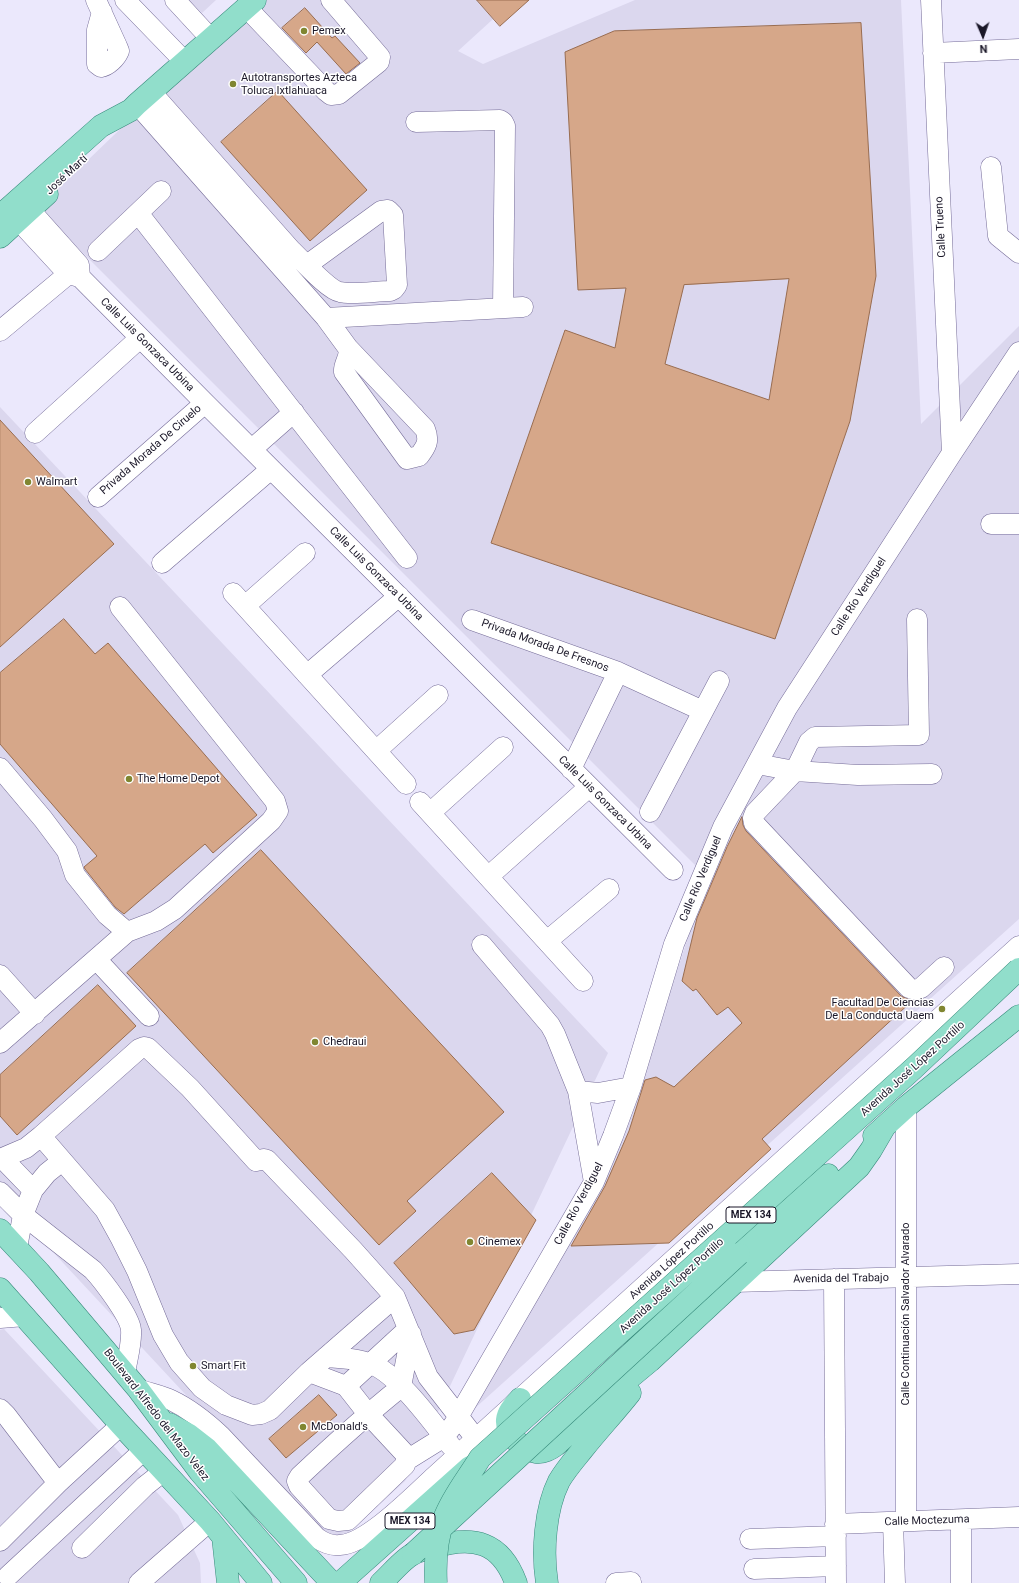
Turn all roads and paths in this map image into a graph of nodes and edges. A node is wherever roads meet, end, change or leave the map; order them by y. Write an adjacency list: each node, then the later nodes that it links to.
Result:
1 (125, 0): 9 (street)
2 (175, 0): 6 (street)
3 (331, 0): 5 (street)
4 (931, 0): 8 (street, Calle Trueno)
5 (250, 4): 6 (main road, José Martí)
6 (211, 39): 9 (main road, José Martí)
7 (1019, 49): 8 (street)
8 (933, 53): 34 (street, Calle Trueno)
9 (185, 62): 10 (main road, José Martí)
10 (139, 102): 14 (main road, José Martí); 17 (street); 19 (street)
11 (416, 122): 24 (street)
12 (991, 167): 20 (street)
13 (161, 191): 15 (street)
14 (15, 211): 16 (main road, José Martí); 22 (street, Calle Luis Gonzaca Urbina)
15 (138, 214): 18 (street); 31 (street)
16 (0, 237)
17 (281, 238): 19 (street); 21 (street)
18 (98, 251)
19 (266, 252): 25 (street)
20 (1019, 253)
21 (307, 265): 21 (street)
22 (76, 272): 26 (street); 27 (street, Calle Luis Gonzaca Urbina)
23 (523, 307): 24 (street)
24 (503, 308): 25 (street)
25 (326, 318): 28 (street)
26 (0, 331)
27 (140, 338): 30 (street, Calle Luis Gonzaca Urbina); 32 (street)
28 (348, 348): 28 (street)
29 (1019, 352): 34 (street, Calle Río Verdiguel)
30 (205, 403): 33 (street, Calle Luis Gonzaca Urbina); 36 (street, Privada Morada De Ciruelo)
31 (294, 412): 33 (street); 40 (street)
32 (35, 433)
33 (252, 449): 35 (street, Calle Luis Gonzaca Urbina)
34 (952, 453): 53 (street, Calle Río Verdiguel)
35 (271, 470): 41 (street); 42 (street, Calle Luis Gonzaca Urbina)
36 (98, 497)
37 (991, 524): 38 (street)
38 (1019, 524)
39 (305, 553): 47 (street)
40 (407, 558)
41 (162, 563)
42 (399, 596): 47 (street); 55 (street, Calle Luis Gonzaca Urbina)
43 (120, 608): 64 (street)
44 (918, 619): 56 (street)
45 (472, 620): 46 (street, Privada Morada De Fresnos)
46 (618, 672): 50 (street, Privada Morada De Fresnos); 55 (street, Privada Morada De Fresnos)
47 (307, 675): 52 (street)
48 (719, 681): 50 (street)
49 (438, 695): 52 (street)
50 (703, 711): 60 (street)
51 (503, 748): 62 (street)
52 (376, 751): 58 (street)
53 (757, 764): 56 (street); 77 (street, Calle Río Verdiguel)
54 (0, 768): 64 (street)
55 (571, 769): 59 (street, Calle Luis Gonzaca Urbina)
56 (795, 770): 57 (street); 69 (street)
57 (932, 774)
58 (406, 784)
59 (589, 787): 61 (street, Calle Luis Gonzaca Urbina); 62 (street)
60 (650, 812)
61 (673, 870)
62 (489, 876): 65 (street)
63 (609, 889): 65 (street)
64 (127, 932): 68 (street)
65 (547, 941): 72 (street)
66 (482, 945): 78 (street)
67 (1019, 946): 106 (street, Avenida López Portillo)
68 (96, 959): 73 (street); 74 (street)
69 (944, 967)
70 (1019, 969): 113 (main road, Avenida José López Portillo / MEX 134, bridge)
71 (0, 975): 73 (street)
72 (583, 981)
73 (35, 1014): 76 (street)
74 (149, 1016)
75 (1019, 1016): 79 (main road, Avenida José López Portillo / MEX 134)
76 (0, 1043)
77 (631, 1087): 78 (street); 84 (street, Calle Río Verdiguel)
78 (578, 1091): 84 (street)
79 (906, 1107): 80 (main road, Avenida José López Portillo / MEX 134); 91 (street, Calle Continuación Salvador Alvarado)
80 (885, 1126): 93 (main road); 127 (main road, Avenida José López Portillo / MEX 134, bridge)
81 (41, 1136): 82 (street); 83 (street); 95 (street)
82 (1, 1158): 85 (street)
83 (62, 1161): 85 (street); 102 (street)
84 (594, 1182): 109 (street, Calle Río Verdiguel)
85 (33, 1190): 87 (street)
86 (0, 1192): 87 (street)
87 (24, 1215): 89 (street); 103 (street)
88 (0, 1230): 89 (main road, Boulevard Alfredo del Mazo Velez)
89 (17, 1248): 103 (main road, Boulevard Alfredo del Mazo Velez)
90 (1019, 1274): 91 (street, Avenida del Trabajo)
91 (906, 1278): 92 (street, Avenida del Trabajo); 121 (street, Calle Continuación Salvador Alvarado)
92 (834, 1280): 93 (street, Avenida del Trabajo); 123 (street)
93 (734, 1282): 100 (main road)
94 (0, 1289): 96 (main road)
95 (395, 1297): 98 (street); 99 (street)
96 (25, 1316): 97 (street); 111 (main road)
97 (0, 1318)
98 (410, 1332): 101 (street); 105 (street); 109 (street)
99 (326, 1357): 101 (street); 102 (street)
100 (650, 1361): 106 (main road); 140 (main road)
101 (370, 1363): 104 (street); 105 (street)
102 (309, 1372): 104 (street)
103 (132, 1381): 110 (main road, Boulevard Alfredo del Mazo Velez); 115 (street, Avenida López Portillo)
104 (346, 1386): 108 (street)
105 (401, 1387): 108 (street); 112 (street)
106 (520, 1399): 113 (street, Avenida López Portillo)
107 (3, 1412): 118 (street)
108 (368, 1414): 116 (street); 116 (street)
109 (458, 1416): 112 (street, Calle Río Verdiguel); 113 (street)
110 (160, 1419): 134 (main road, Boulevard Alfredo del Mazo Velez); 135 (main road)
111 (121, 1425): 114 (main road); 118 (street)
112 (444, 1436): 115 (street); 116 (street)
113 (478, 1449): 115 (street, Avenida López Portillo); 136 (main road, Avenida José López Portillo / MEX 134, bridge); 138 (main road, bridge)
114 (144, 1450): 117 (main road); 130 (street)
115 (458, 1455)
116 (407, 1460)
117 (164, 1471): 122 (main road); 126 (street)
118 (58, 1483): 125 (street)
119 (1019, 1517): 120 (street, Calle Moctezuma)
120 (961, 1520): 121 (street, Calle Moctezuma); 142 (street)
121 (899, 1521): 123 (street, Calle Moctezuma); 141 (street, Calle Continuación Salvador Alvarado)
122 (216, 1529): 131 (main road); 132 (street); 133 (main road)
123 (836, 1530): 124 (street, Calle Moctezuma); 129 (street)
124 (750, 1539)
125 (0, 1541)
126 (82, 1548)
127 (413, 1554): 137 (main road, Avenida José López Portillo / MEX 134); 139 (main road, bridge)
128 (754, 1569): 129 (street)
129 (836, 1574)
130 (8, 1576)
131 (258, 1581)
132 (140, 1582)
133 (228, 1583)
134 (296, 1583)
135 (332, 1583)
136 (340, 1583)
137 (382, 1583)
138 (436, 1583)
139 (516, 1583)
140 (548, 1583)
141 (895, 1583)
142 (961, 1583)

